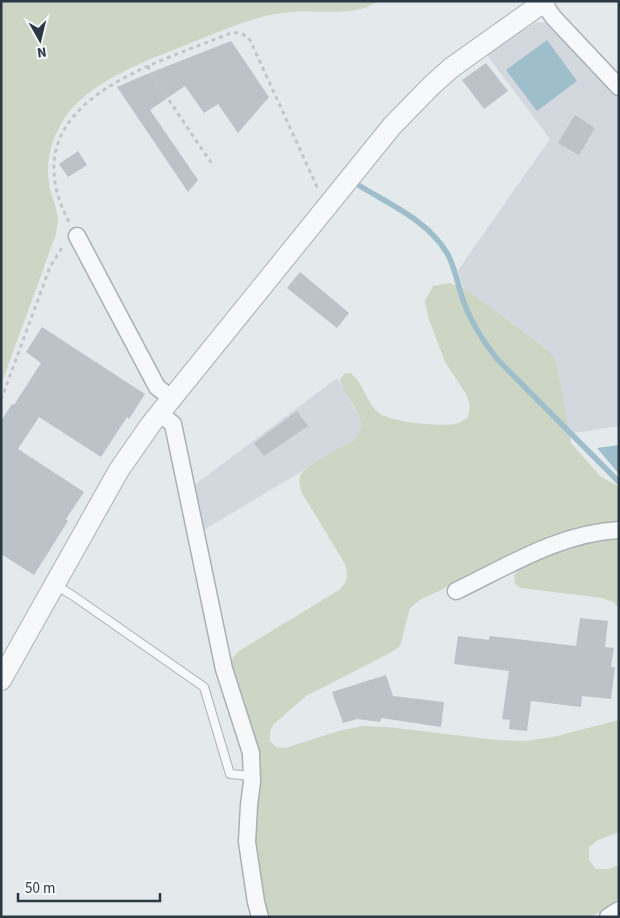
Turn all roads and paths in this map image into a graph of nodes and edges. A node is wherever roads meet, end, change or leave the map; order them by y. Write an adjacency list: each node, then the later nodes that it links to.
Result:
1 (544, 2): 3 (street); 5 (street)
2 (148, 66): 4 (path); 5 (path); 6 (path)
3 (619, 87)
4 (212, 164)
5 (332, 201): 8 (street)
6 (77, 236): 7 (path); 8 (street)
7 (1, 400)
8 (165, 406): 10 (street); 13 (street)
9 (619, 530): 11 (street)
10 (55, 585): 12 (street); 13 (lane)
11 (456, 591)
12 (1, 680)
13 (252, 776): 15 (street)
14 (619, 910): 16 (street)
15 (260, 917)
16 (608, 917)

